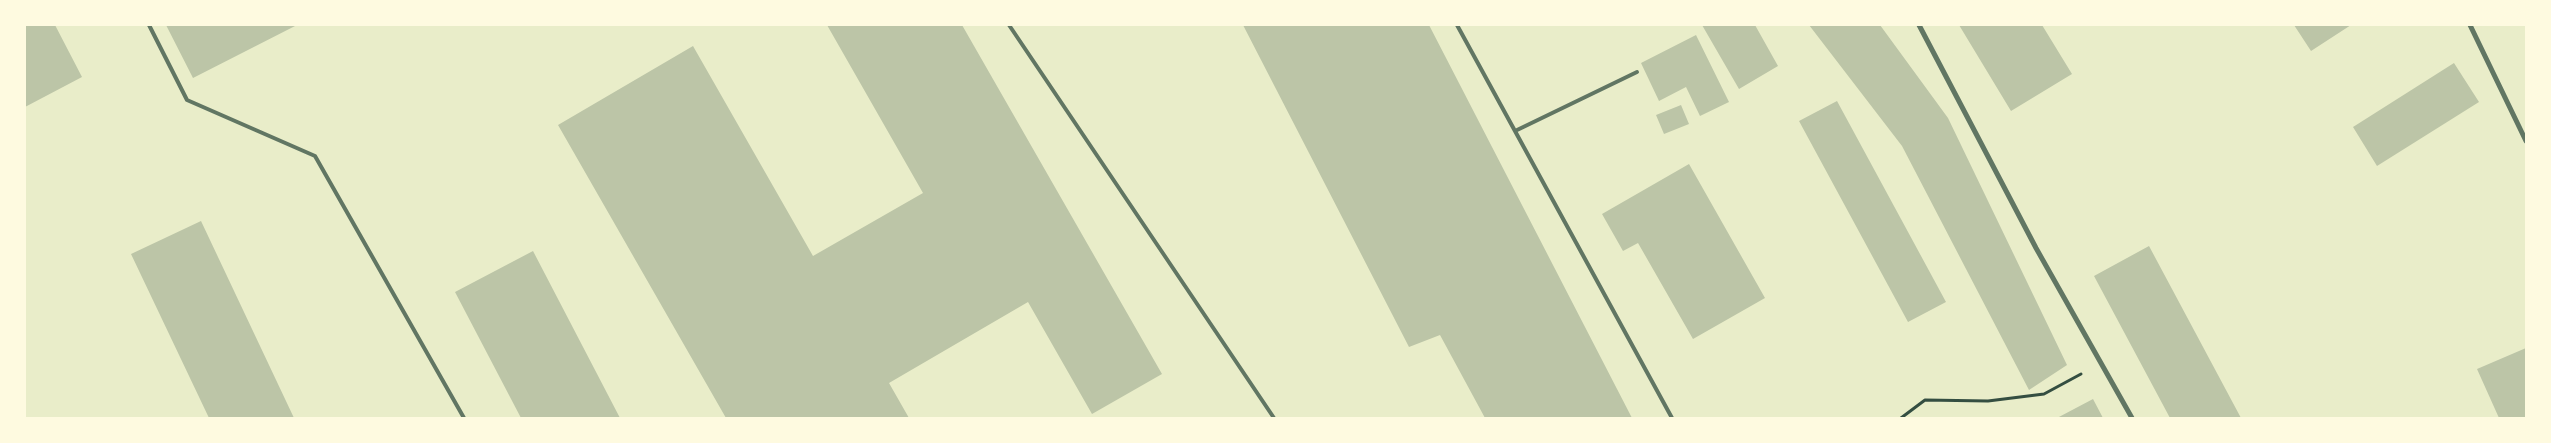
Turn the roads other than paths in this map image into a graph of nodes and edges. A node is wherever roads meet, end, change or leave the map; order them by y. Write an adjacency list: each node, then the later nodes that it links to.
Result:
1 (149, 25): 9 (lane)
2 (1009, 25): 10 (lane)
3 (1457, 25): 7 (lane)
4 (1919, 25): 12 (street)
5 (2470, 25): 8 (street)
6 (1637, 72): 7 (lane)
7 (1515, 131): 11 (lane)
8 (2526, 140)
9 (464, 418)
10 (1274, 418)
11 (1672, 418)
12 (2132, 418)

